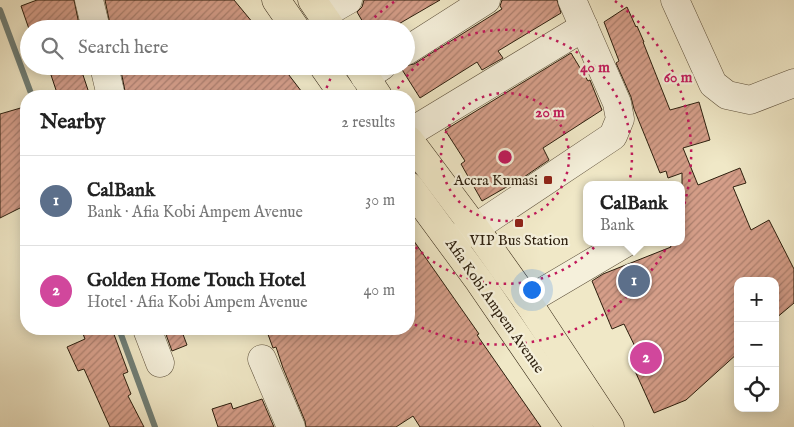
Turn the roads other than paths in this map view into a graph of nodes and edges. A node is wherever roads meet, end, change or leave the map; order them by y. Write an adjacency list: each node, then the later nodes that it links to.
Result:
1 (89, 0): 8 (street)
2 (276, 0): 9 (main road)
3 (348, 0): 7 (street)
4 (486, 0): 11 (street)
5 (572, 0): 10 (street)
6 (675, 0): 14 (street)
7 (322, 15)
8 (94, 20)
9 (290, 20)
10 (584, 27): 17 (street); 20 (street)
11 (415, 45)
12 (106, 75): 15 (street)
13 (329, 75): 16 (main road)
14 (794, 83)
15 (110, 90)
16 (340, 90)
17 (415, 129)
18 (415, 148): 20 (main road, Afia Kobi Ampem Avenue)
19 (415, 194): 21 (main road, Afia Kobi Ampem Avenue)
20 (475, 228): 21 (street); 23 (main road, Afia Kobi Ampem Avenue)
21 (450, 243): 28 (main road, Afia Kobi Ampem Avenue)
22 (620, 246): 23 (street)
23 (528, 301): 29 (main road, Afia Kobi Ampem Avenue)
24 (149, 335): 26 (street)
25 (262, 359): 27 (street)
26 (160, 363)
27 (291, 427)
28 (579, 427)
29 (610, 427)

